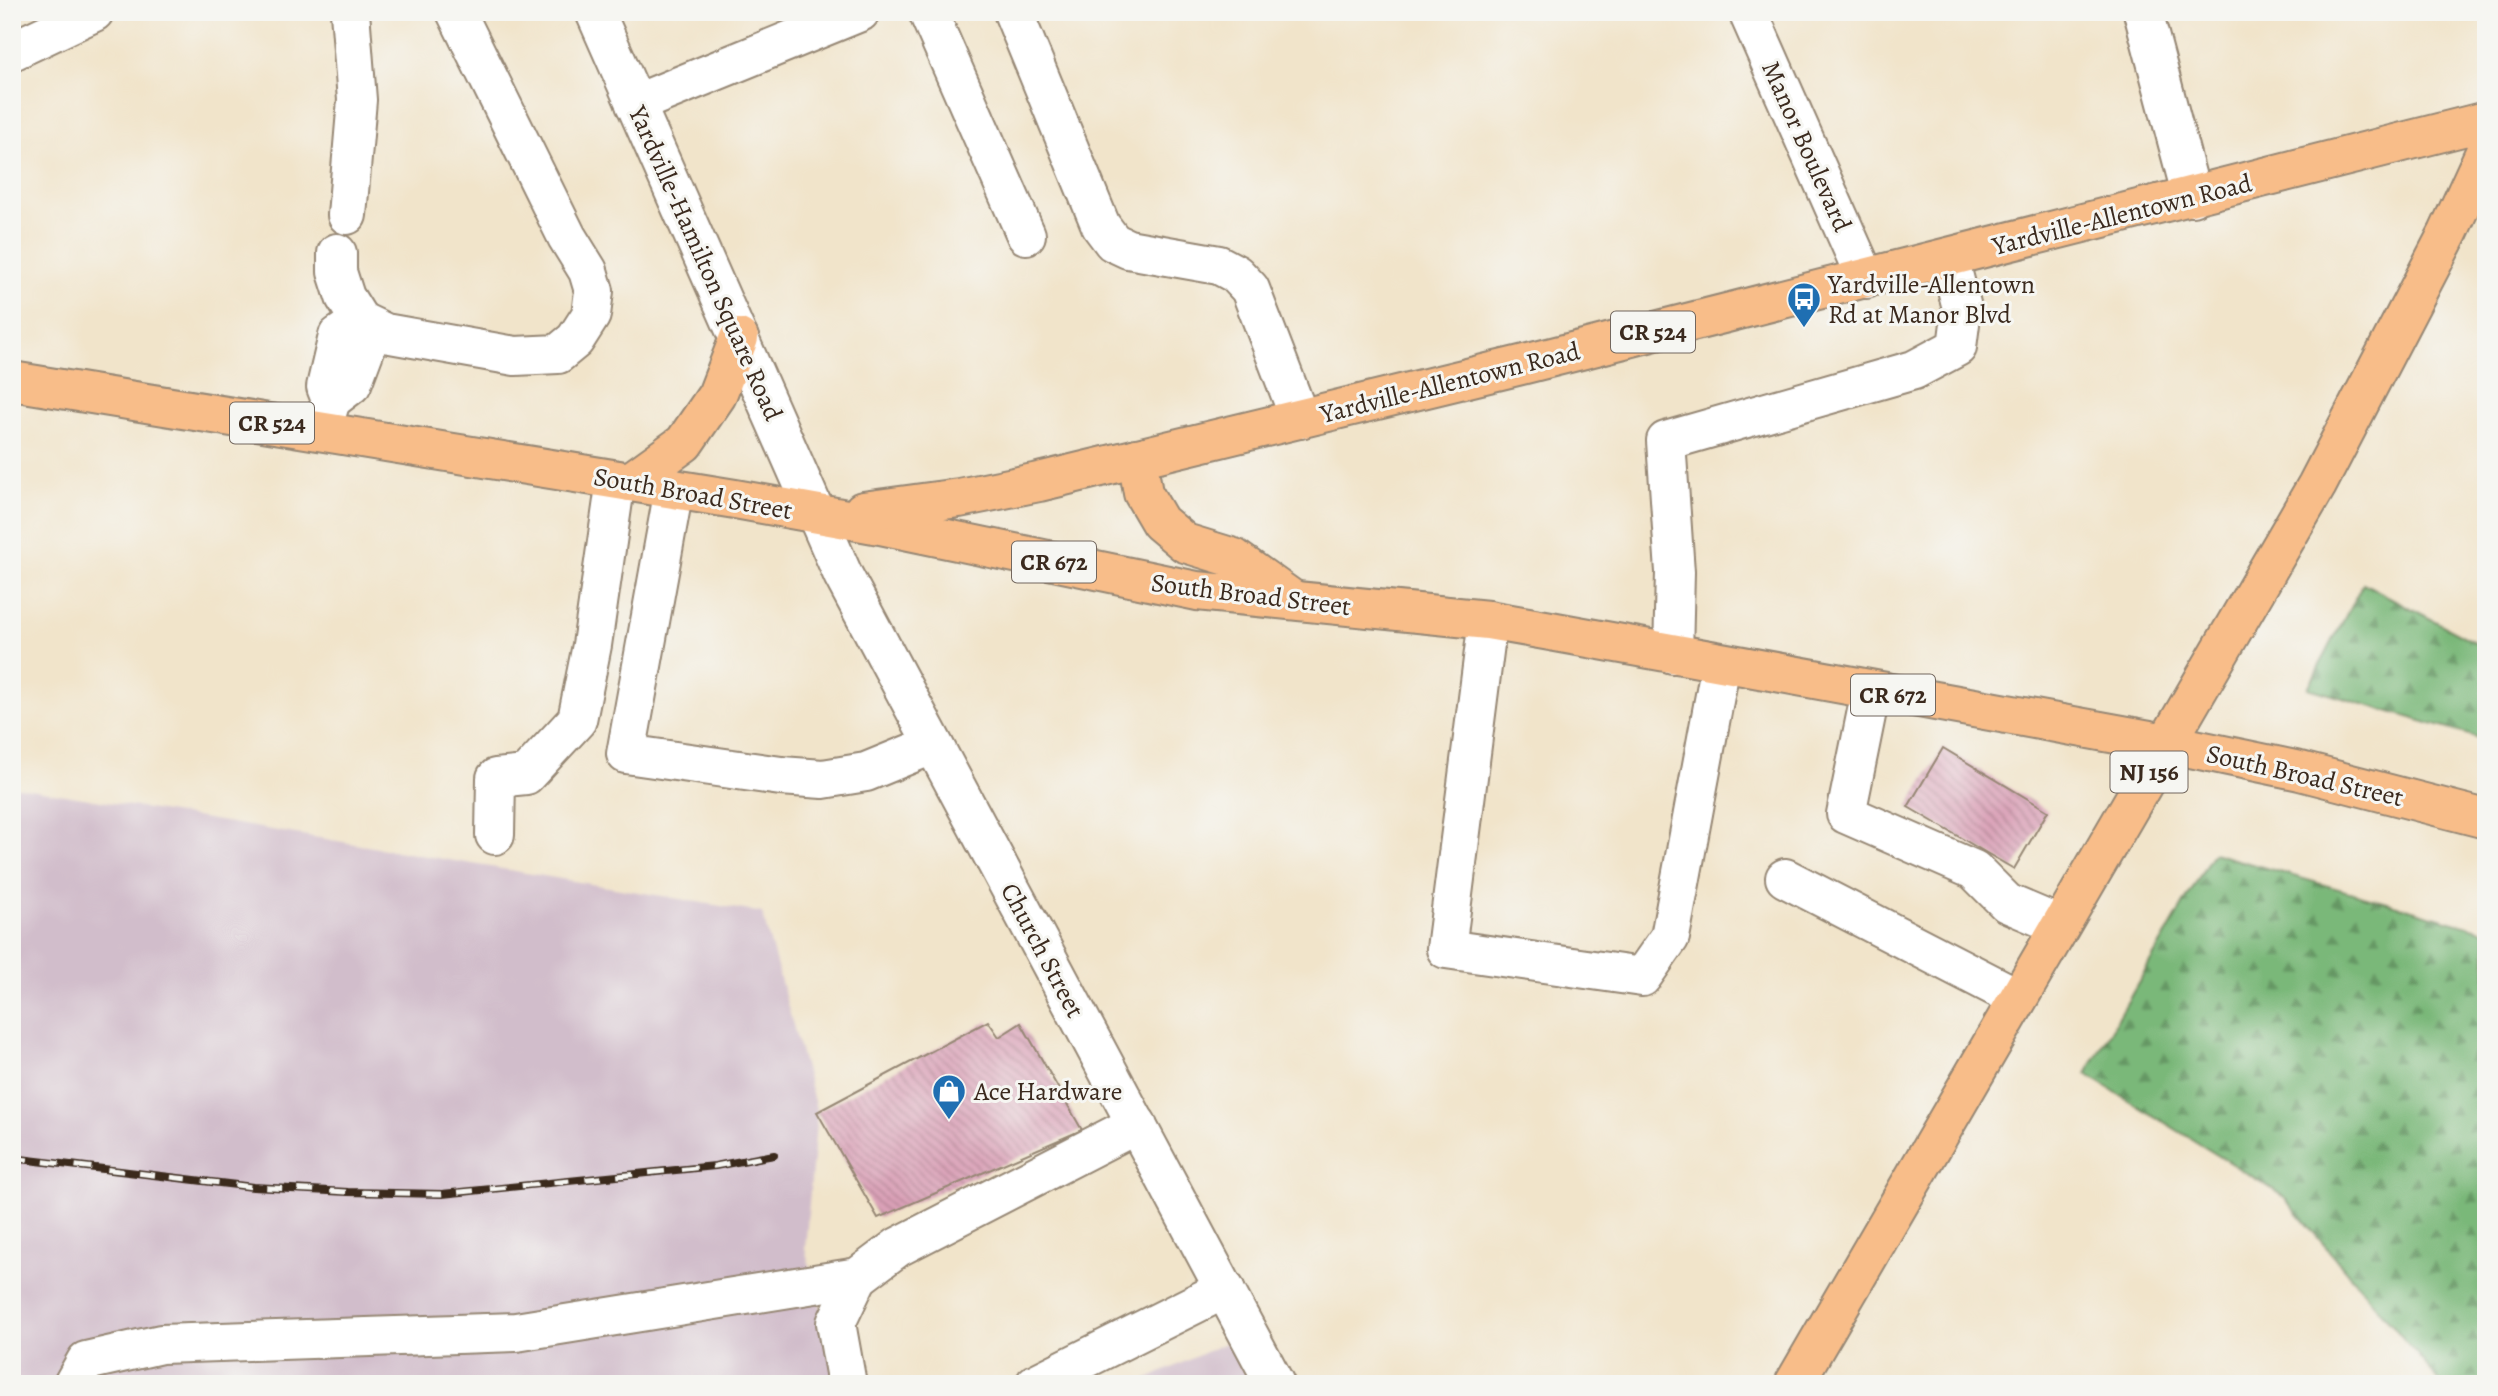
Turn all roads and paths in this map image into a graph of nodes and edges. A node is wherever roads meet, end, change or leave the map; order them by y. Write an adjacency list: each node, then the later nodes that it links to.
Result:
1 (94, 12): 10 (street)
2 (350, 12): 15 (street)
3 (456, 12): 20 (street)
4 (595, 12): 11 (street, Yardville-Hamilton Square Road)
5 (860, 12): 11 (street)
6 (928, 12): 16 (street)
7 (1748, 12): 19 (street, Manor Boulevard)
8 (2143, 12): 14 (street)
9 (1020, 15): 24 (street)
10 (27, 34)
11 (635, 104): 21 (street, Yardville-Hamilton Square Road)
12 (2486, 121): 14 (main road, Yardville-Allentown Road / CR 524)
13 (2486, 150): 34 (main road, NJ 156)
14 (2192, 197): 18 (main road, Yardville-Allentown Road / CR 524)
15 (347, 215)
16 (1027, 235)
17 (337, 253): 20 (street)
18 (1949, 258): 19 (main road, Yardville-Allentown Road / CR 524); 31 (street)
19 (1866, 279): 24 (main road, Yardville-Allentown Road / CR 524)
20 (360, 321): 23 (street)
21 (739, 338): 26 (main road); 28 (street, Yardville-Hamilton Square Road)
22 (12, 381): 23 (main road, South Broad Street / CR 524)
23 (327, 416): 26 (main road, South Broad Street / CR 524)
24 (1300, 419): 25 (main road, Yardville-Allentown Road / CR 524)
25 (1137, 458): 28 (main road, Yardville-Allentown Road / CR 524); 29 (main road)
26 (623, 481): 27 (main road, South Broad Street / CR 524); 37 (street)
27 (674, 489): 28 (main road, South Broad Street / CR 524); 35 (street)
28 (816, 514): 29 (main road, South Broad Street / CR 672); 35 (street, Church Street)
29 (1294, 601): 30 (main road, South Broad Street / CR 672)
30 (1488, 620): 31 (main road, South Broad Street / CR 672); 32 (street)
31 (1672, 653): 32 (main road, South Broad Street / CR 672)
32 (1721, 663): 33 (main road, South Broad Street / CR 672)
33 (1871, 691): 34 (main road, South Broad Street / CR 672); 39 (street)
34 (2166, 743): 36 (main road, South Broad Street / CR 672); 39 (main road, NJ 156)
35 (932, 745): 41 (street, Church Street)
36 (2486, 819)
37 (495, 835)
38 (1785, 878): 40 (street)
39 (2059, 925): 40 (main road, NJ 156)
40 (2018, 998): 48 (main road, NJ 156)
41 (1137, 1124): 42 (street); 43 (street, Church Street)
42 (858, 1277): 44 (street); 45 (street)
43 (1226, 1289): 46 (street); 47 (street, Church Street)
44 (73, 1384)
45 (848, 1384)
46 (1035, 1384)
47 (1275, 1384)
48 (1794, 1384)

